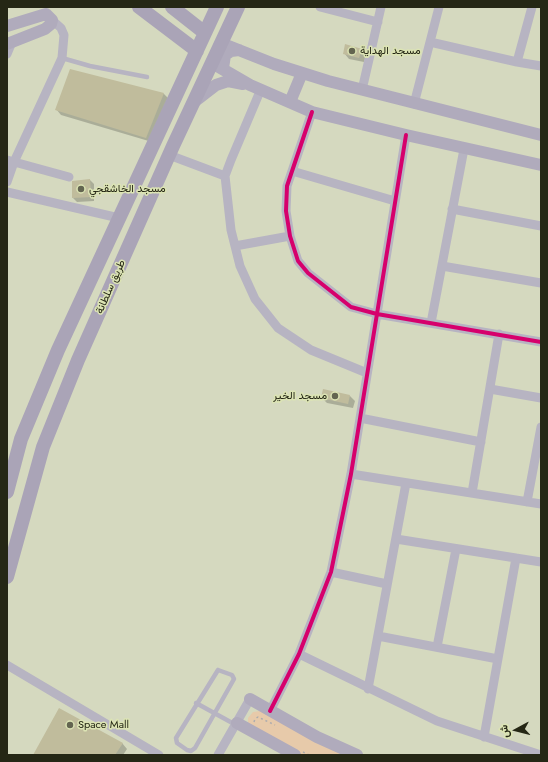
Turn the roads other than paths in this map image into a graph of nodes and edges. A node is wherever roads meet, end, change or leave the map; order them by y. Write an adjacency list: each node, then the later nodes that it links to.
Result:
1 (138, 7): 17 (main road)
2 (172, 7): 12 (main road)
3 (218, 7): 12 (main road, طريق سلطانة)
4 (238, 7): 15 (main road, طريق سلطانة)
5 (320, 7): 10 (street)
6 (381, 7): 10 (street)
7 (439, 7): 13 (street)
8 (532, 7): 20 (street)
9 (52, 20): 11 (street); 14 (street); 19 (street)
10 (378, 22): 26 (street)
11 (7, 26)
12 (205, 33): 17 (main road, طريق سلطانة)
13 (430, 42): 20 (street); 29 (street)
14 (9, 43): 18 (street)
15 (222, 43): 16 (street); 21 (main road, طريق سلطانة)
16 (239, 50): 21 (street); 23 (street)
17 (197, 51): 44 (main road, طريق سلطانة)
18 (7, 54)
19 (62, 58): 24 (lane); 35 (street)
20 (517, 62): 22 (street)
21 (218, 66): 25 (street); 28 (main road, طريق سلطانة)
22 (541, 66)
23 (302, 73): 26 (street); 27 (street)
24 (147, 77)
25 (255, 87): 27 (street); 28 (street); 38 (street)
26 (362, 90): 29 (street)
27 (290, 102): 30 (street)
28 (194, 103): 34 (main road, طريق سلطانة)
29 (414, 104): 31 (street)
30 (312, 112): 32 (street); 37 (street)
31 (541, 135)
32 (406, 136): 33 (street); 42 (street)
33 (464, 149): 36 (street); 43 (street)
34 (169, 155): 38 (street); 71 (main road, طريق سلطانة)
35 (11, 160): 39 (street); 40 (street)
36 (541, 165)
37 (292, 171): 42 (street); 46 (street)
38 (225, 176): 47 (street)
39 (69, 177)
40 (7, 182)
41 (7, 192): 44 (street)
42 (395, 200): 50 (street)
43 (452, 209): 45 (street); 48 (street)
44 (119, 218): 62 (main road, طريق سلطانة)
45 (541, 226)
46 (290, 236): 47 (street); 50 (street)
47 (235, 246): 54 (street)
48 (442, 266): 49 (street); 51 (street)
49 (541, 283)
50 (376, 314): 51 (street); 54 (street)
51 (431, 323): 52 (street)
52 (499, 334): 53 (street); 55 (street)
53 (541, 342)
54 (367, 373): 57 (street)
55 (490, 390): 56 (street); 59 (street)
56 (541, 398)
57 (360, 418): 59 (street); 60 (street)
58 (541, 427): 64 (street)
59 (481, 442): 63 (street)
60 (351, 474): 61 (street); 70 (street)
61 (406, 482): 63 (street); 66 (street)
62 (7, 492)
63 (472, 493): 64 (street)
64 (526, 502): 65 (street)
65 (541, 504)
66 (396, 540): 67 (street); 72 (street)
67 (456, 549): 68 (street); 74 (street)
68 (516, 558): 69 (street); 76 (street)
69 (541, 562)
70 (331, 572): 72 (street); 75 (street)
71 (7, 577)
72 (387, 584): 73 (street)
73 (378, 636): 74 (street); 78 (street)
74 (437, 647): 76 (street)
75 (299, 654): 78 (street); 81 (street)
76 (498, 659): 84 (street)
77 (7, 665): 86 (street)
78 (368, 689): 84 (street)
79 (250, 699): 81 (street); 83 (street)
80 (196, 703): 82 (lane); 82 (lane); 82 (lane)
81 (270, 711): 88 (street)
82 (215, 713): 83 (lane)
83 (237, 724): 85 (street); 87 (street)
84 (484, 737): 89 (street)
85 (298, 753)
86 (159, 755)
87 (218, 755)
88 (357, 755)
89 (541, 755)

